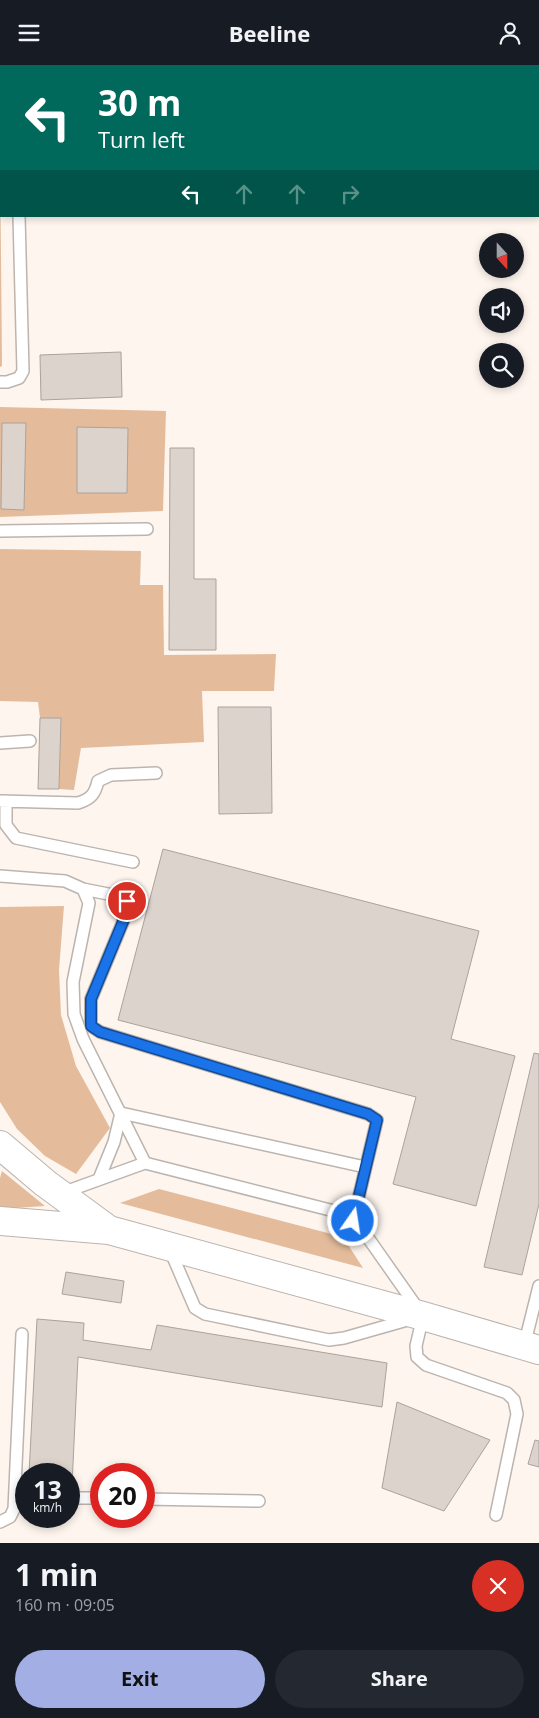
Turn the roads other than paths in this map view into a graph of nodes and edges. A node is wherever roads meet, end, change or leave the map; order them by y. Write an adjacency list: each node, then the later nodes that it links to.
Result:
1 (19, 217): 2 (lane)
2 (0, 382)
3 (147, 529): 4 (lane)
4 (0, 531)
5 (30, 741): 6 (lane)
6 (0, 743)
7 (156, 773): 8 (lane)
8 (3, 801): 9 (lane)
9 (133, 862)
10 (0, 877): 11 (lane)
11 (83, 889): 12 (lane); 15 (lane)
12 (121, 1113): 14 (lane); 15 (lane); 16 (lane)
13 (0, 1145): 17 (main road)
14 (145, 1163): 16 (lane); 19 (lane)
15 (365, 1167): 19 (lane)
16 (99, 1179): 17 (lane)
17 (60, 1194): 20 (main road)
18 (0, 1221): 20 (main road)
19 (353, 1221): 23 (lane)
20 (109, 1230): 21 (main road)
21 (169, 1246): 23 (main road); 23 (lane)
22 (539, 1286): 25 (lane)
23 (423, 1316): 25 (main road); 30 (lane)
24 (22, 1334): 26 (lane)
25 (531, 1348)
26 (21, 1463)
27 (155, 1499): 28 (lane)
28 (259, 1501)
29 (15, 1507): 31 (lane)
30 (496, 1515)
31 (0, 1522)

